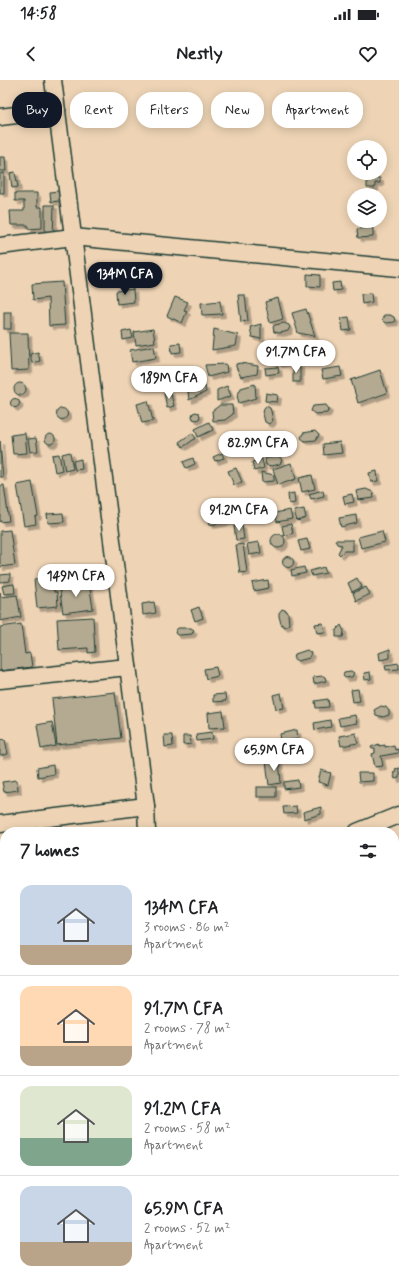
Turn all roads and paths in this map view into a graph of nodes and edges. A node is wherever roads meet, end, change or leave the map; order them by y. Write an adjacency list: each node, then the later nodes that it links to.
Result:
1 (53, 80): 2 (street)
2 (55, 92)
3 (12, 116): 4 (street)
4 (0, 117)
5 (59, 128): 6 (street)
6 (73, 237): 7 (street); 8 (street); 9 (street)
7 (0, 246)
8 (399, 268)
9 (128, 667): 10 (street); 11 (street)
10 (0, 680)
11 (146, 806): 13 (street); 14 (street)
12 (399, 815): 15 (street)
13 (0, 824)
14 (147, 827)
15 (369, 827)

